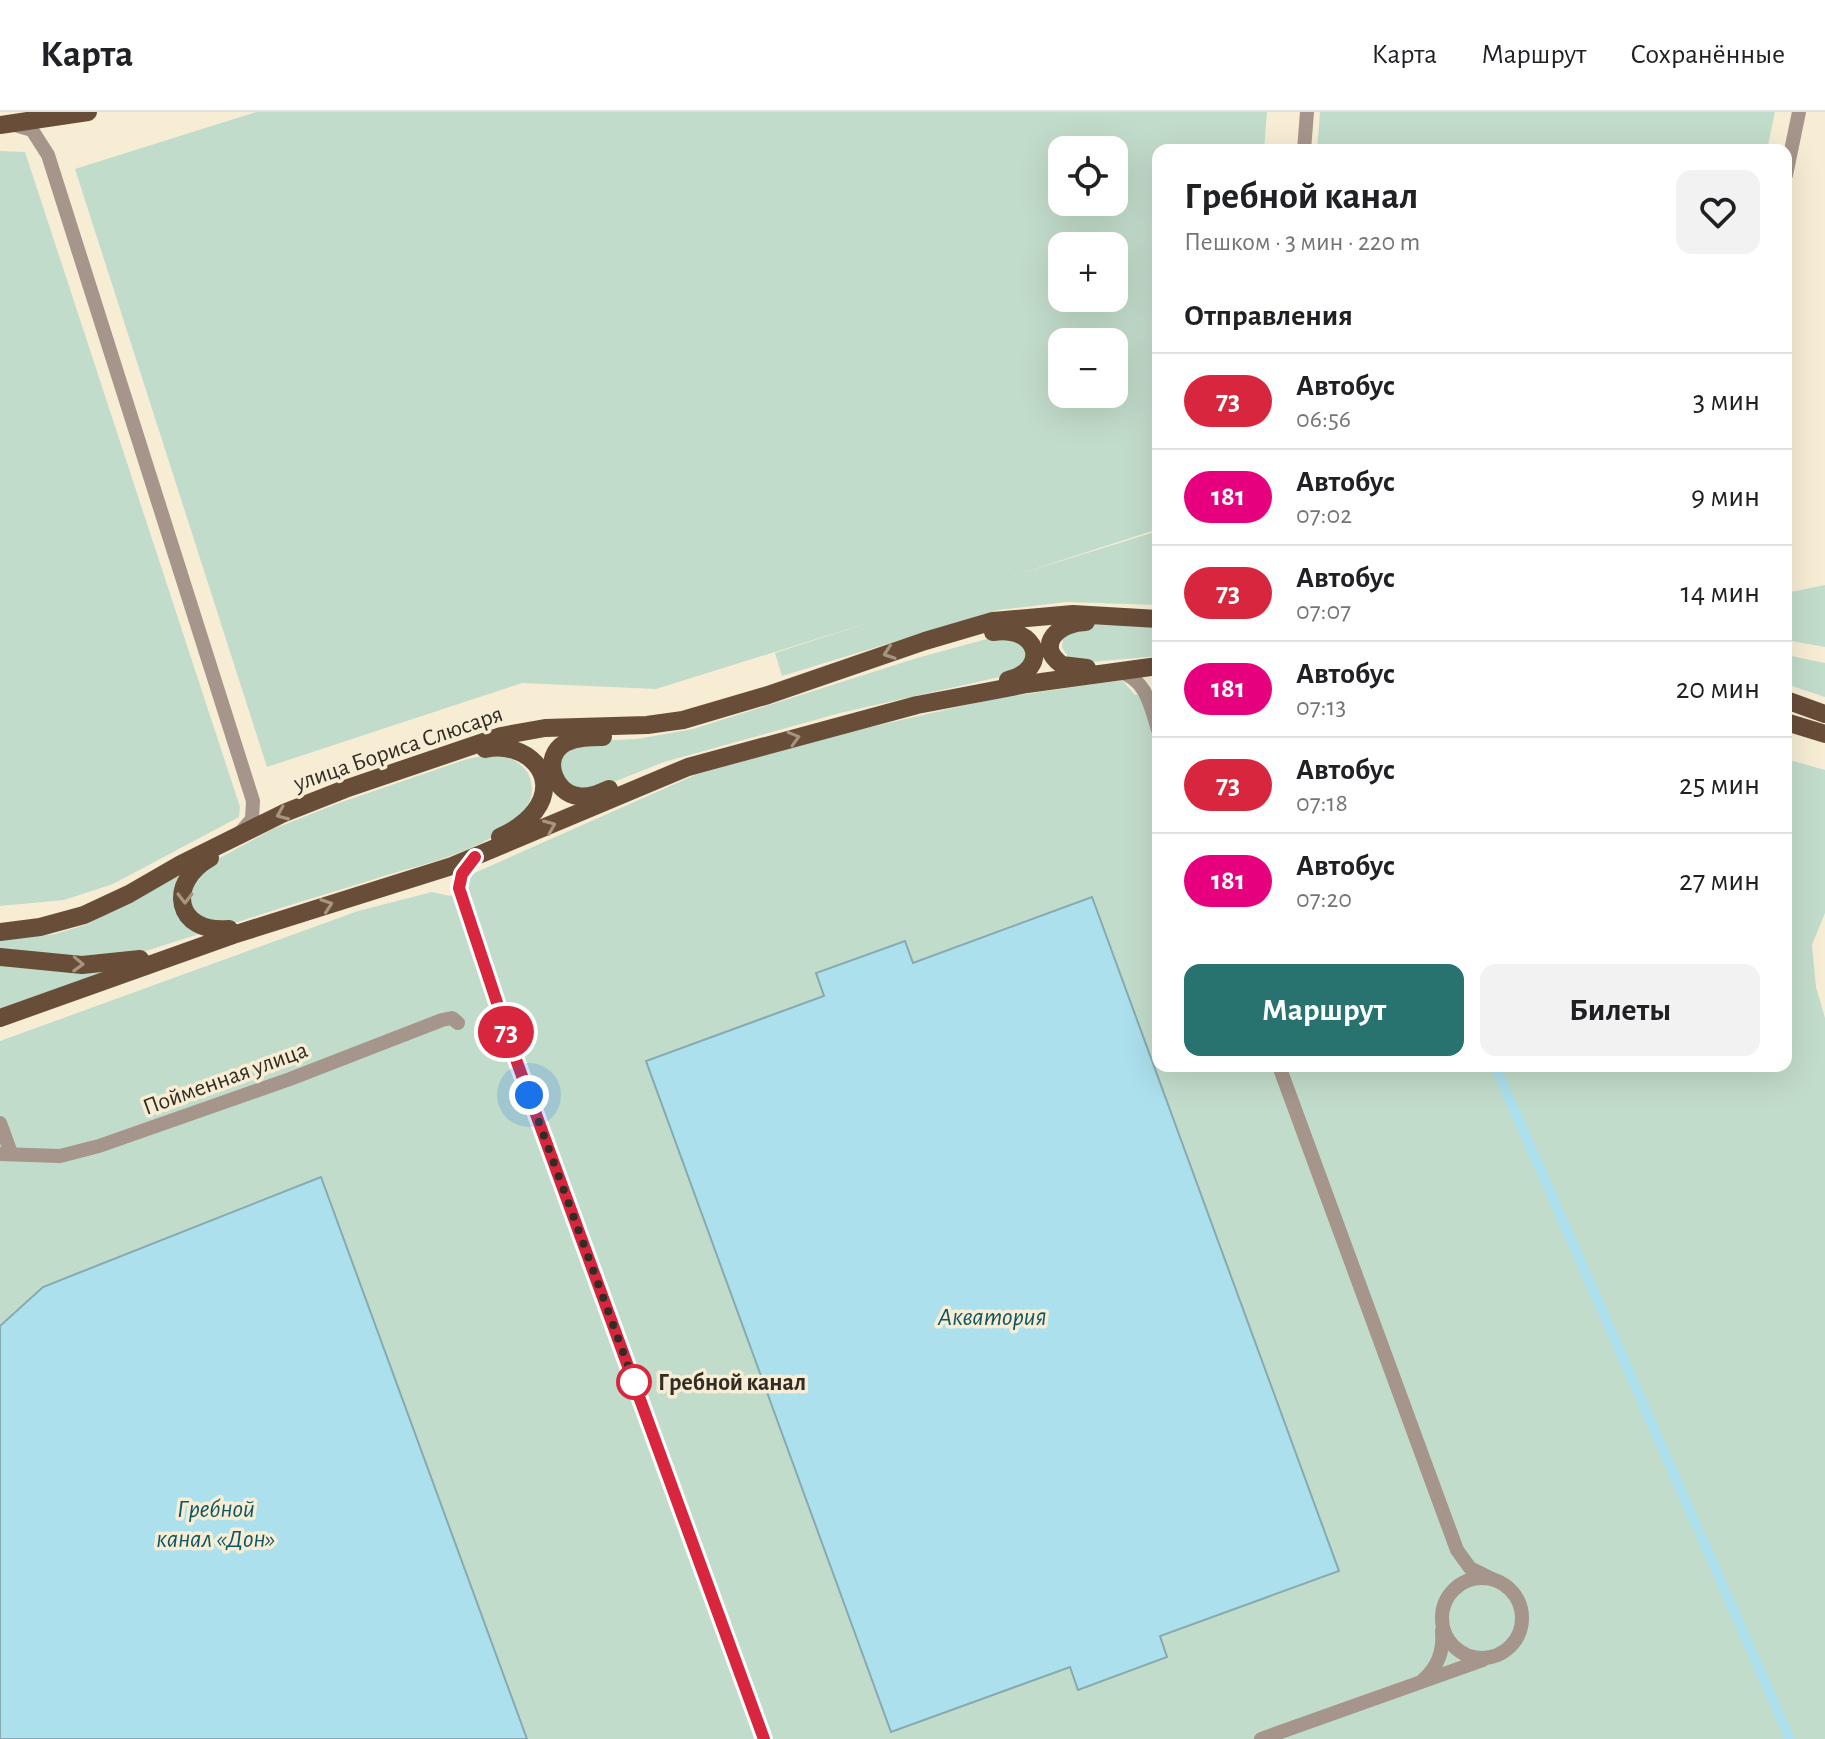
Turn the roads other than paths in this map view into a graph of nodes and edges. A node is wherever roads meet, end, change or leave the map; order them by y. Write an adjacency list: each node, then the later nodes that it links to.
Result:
1 (88, 112): 4 (main road)
2 (1307, 112): 6 (street)
3 (1799, 112): 7 (street)
4 (62, 116): 5 (main road); 8 (street)
5 (5, 124): 8 (street)
6 (1304, 144)
7 (1792, 146)
8 (48, 155): 25 (street)
9 (1135, 617): 10 (main road, улица Бориса Слюсаря); 11 (main road, улица Бориса Слюсаря); 13 (main road)
10 (1152, 618)
11 (925, 641): 16 (main road); 20 (main road, улица Бориса Слюсаря, one-way to 20)
12 (1152, 669): 13 (main road)
13 (1125, 670): 15 (street); 16 (main road)
14 (1152, 676): 15 (street)
15 (1145, 690): 18 (street)
16 (958, 696): 23 (main road, one-way to 16)
17 (1792, 702): 19 (main road)
18 (1152, 712)
19 (1825, 714)
20 (683, 720): 23 (main road); 24 (main road, улица Бориса Слюсаря)
21 (1792, 724): 22 (main road)
22 (1825, 734)
23 (688, 767): 26 (main road, one-way to 23)
24 (407, 768): 25 (main road, улица Бориса Слюсаря, one-way to 25); 27 (main road)
25 (246, 831): 31 (main road, one-way to 31); 32 (main road, улица Бориса Слюсаря)
26 (475, 857): 27 (main road); 29 (street)
27 (452, 866): 28 (main road)
28 (428, 874): 29 (street); 30 (main road, one-way to 28)
29 (459, 888): 45 (street)
30 (286, 917): 31 (main road); 34 (main road)
31 (229, 929): 33 (main road, one-way to 31)
32 (0, 932)
33 (0, 957)
34 (0, 1018)
35 (458, 1023): 38 (street, Пойменная улица)
36 (1281, 1072): 39 (street)
37 (0, 1123): 38 (street)
38 (6, 1154)
39 (1457, 1550): 40 (street); 41 (street)
40 (1492, 1579): 41 (street); 43 (street)
41 (1447, 1596): 42 (street)
42 (1442, 1628): 43 (street); 44 (street)
43 (1496, 1656): 44 (street)
44 (1419, 1682): 46 (street)
45 (764, 1739)
46 (1261, 1739)

